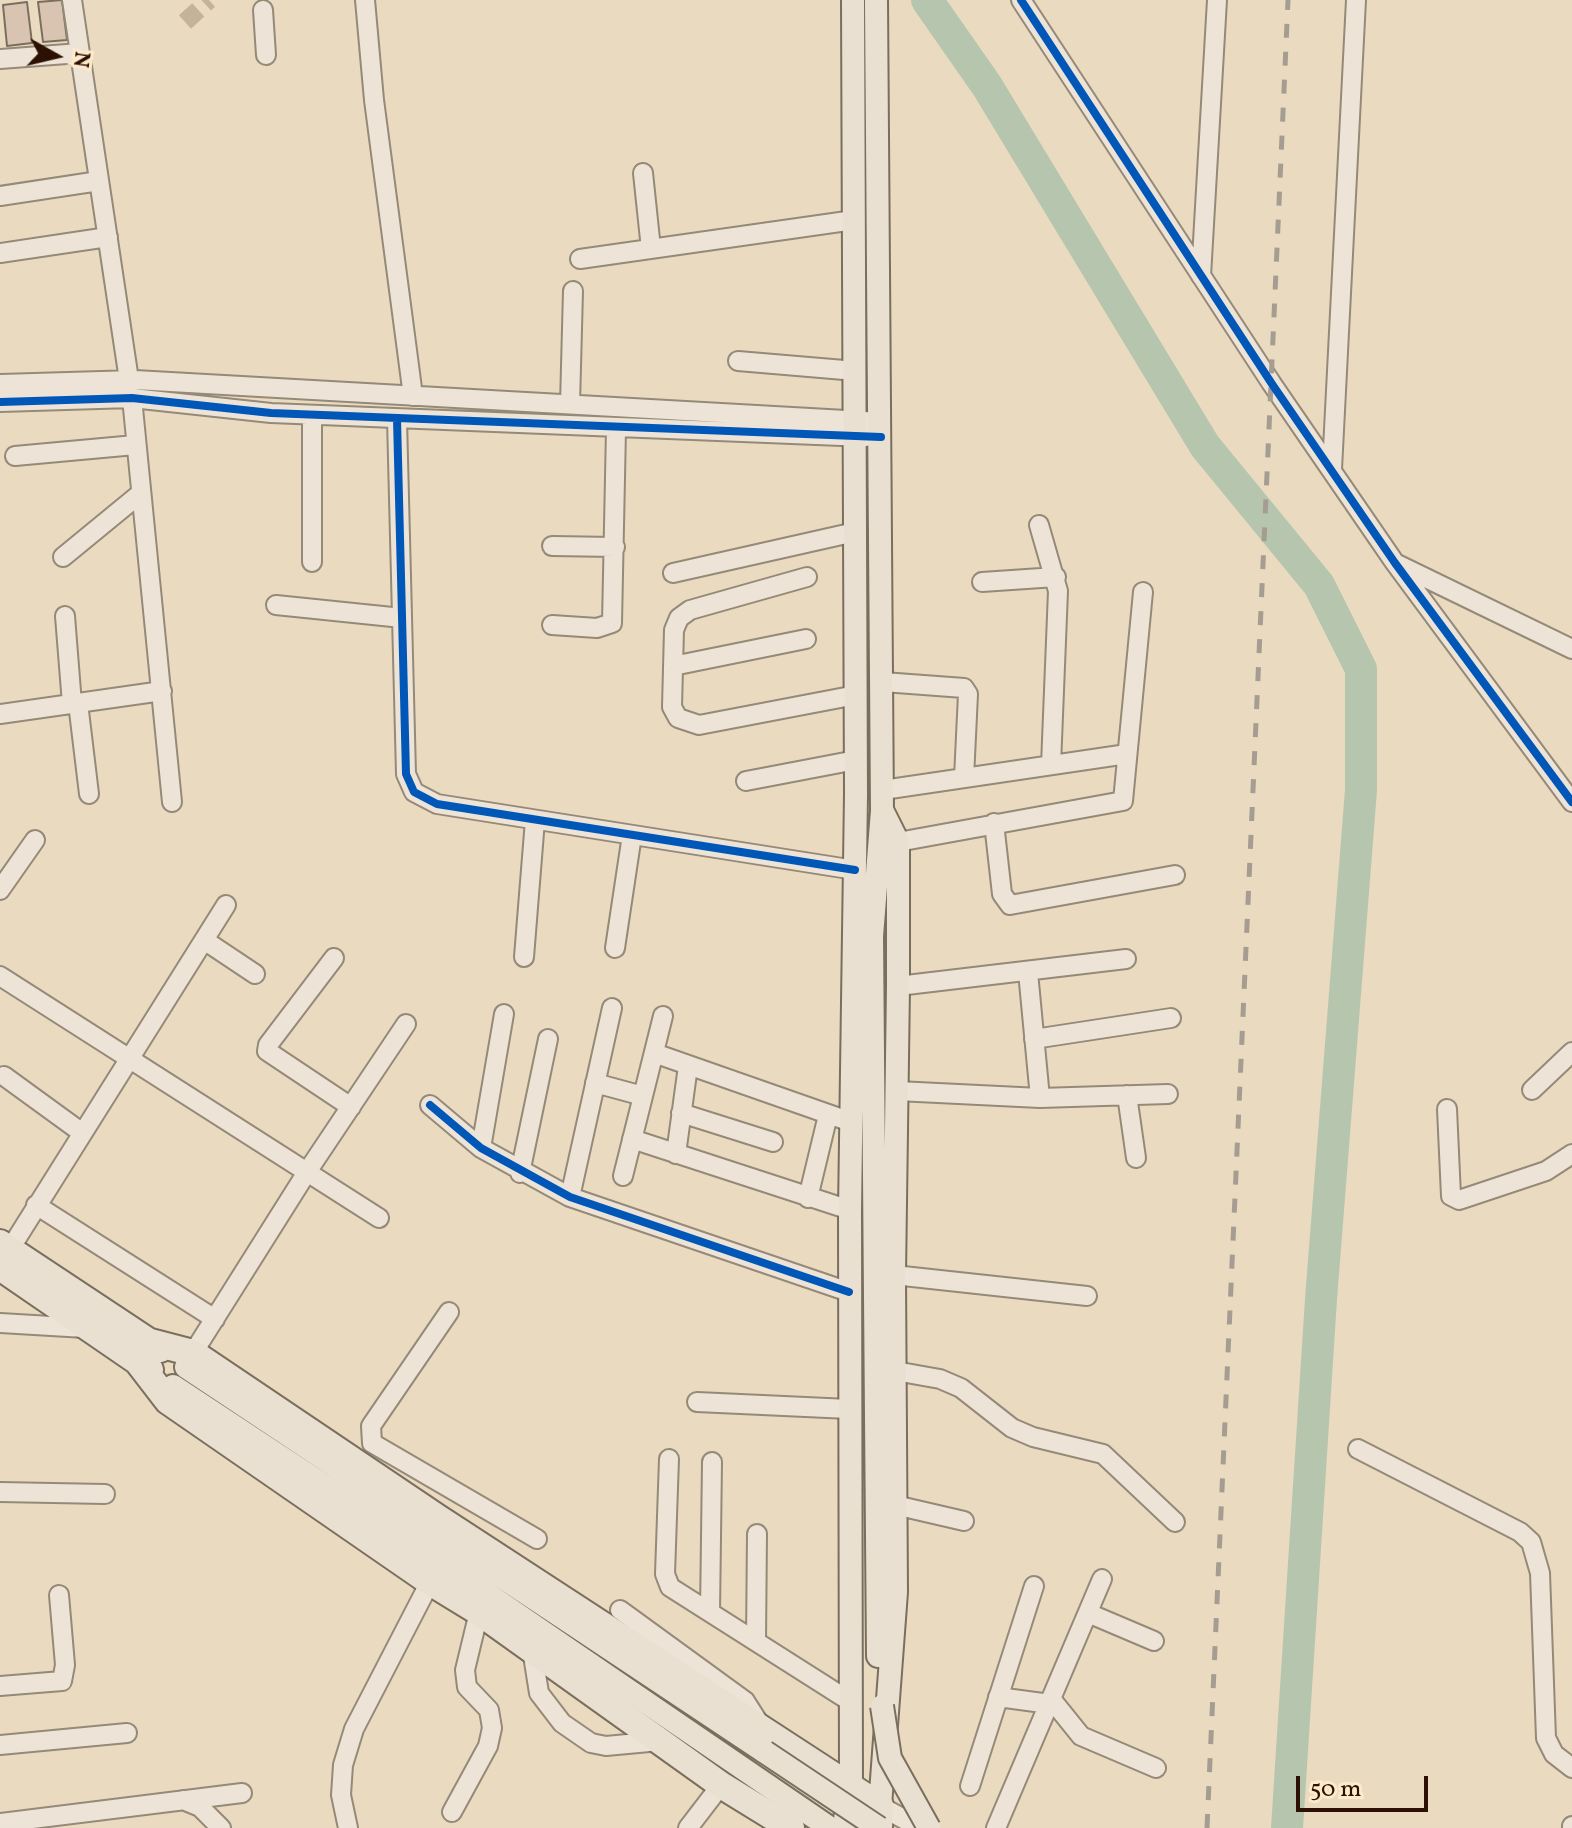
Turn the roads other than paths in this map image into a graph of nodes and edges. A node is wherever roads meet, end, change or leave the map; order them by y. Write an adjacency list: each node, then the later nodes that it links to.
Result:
1 (72, 0): 9 (street)
2 (365, 0): 26 (street)
3 (853, 0): 15 (main road)
4 (876, 0): 33 (main road)
5 (1021, 0): 20 (street)
6 (1217, 0): 20 (street)
7 (1356, 0): 36 (street)
8 (263, 10): 10 (street)
9 (80, 53): 11 (street); 13 (street)
10 (266, 55)
11 (0, 59)
12 (643, 173): 17 (street)
13 (99, 181): 14 (street); 16 (street)
14 (0, 196)
15 (854, 220): 17 (street); 23 (main road)
16 (108, 237): 18 (street); 25 (street)
17 (651, 249): 19 (street)
18 (0, 253)
19 (580, 259)
20 (1201, 276): 36 (street)
21 (573, 291): 28 (street)
22 (738, 361): 23 (street)
23 (856, 371): 32 (main road)
24 (0, 384): 25 (street)
25 (131, 389): 26 (street); 27 (street); 29 (street); 34 (street)
26 (413, 396): 28 (street)
27 (0, 402)
28 (570, 404): 32 (street)
29 (312, 415): 30 (street); 43 (street)
30 (397, 419): 31 (street); 52 (street)
31 (616, 429): 32 (street); 41 (street)
32 (856, 429): 33 (street); 39 (main road)
33 (881, 429): 57 (main road)
34 (135, 445): 35 (street); 37 (street)
35 (15, 456)
36 (1332, 469): 44 (street)
37 (141, 493): 42 (street); 58 (street)
38 (1039, 525): 47 (street)
39 (855, 532): 45 (street); 59 (main road)
40 (552, 546): 41 (street)
41 (615, 547): 53 (street)
42 (63, 557)
43 (312, 562)
44 (1395, 563): 55 (street); 70 (street)
45 (673, 573)
46 (807, 577): 56 (street)
47 (1056, 577): 48 (street); 64 (street)
48 (982, 582)
49 (1143, 592): 62 (street)
50 (276, 605): 52 (street)
51 (65, 616): 60 (street)
52 (402, 618): 71 (street)
53 (552, 625)
54 (806, 639): 56 (street)
55 (1572, 649)
56 (673, 666): 59 (street)
57 (883, 682): 65 (street); 68 (main road)
58 (162, 691): 60 (street); 69 (street)
59 (856, 695): 63 (main road)
60 (75, 704): 61 (street); 67 (street)
61 (0, 714)
62 (1127, 754): 64 (street); 72 (street)
63 (856, 760): 66 (street); 76 (main road)
64 (1051, 765): 65 (street)
65 (964, 778): 68 (street)
66 (746, 781)
67 (89, 794)
68 (883, 800): 75 (main road); 190 (main road, bridge)
69 (172, 802)
70 (1572, 802)
71 (535, 820): 73 (street); 82 (street)
72 (994, 823): 75 (street); 77 (street)
73 (632, 835): 76 (street); 81 (street)
74 (35, 840): 78 (street)
75 (898, 842): 88 (main road)
76 (855, 870): 113 (main road)
77 (1175, 875)
78 (0, 890)
79 (226, 905): 80 (street)
80 (204, 940): 86 (street); 98 (street)
81 (615, 948)
82 (524, 957)
83 (334, 958): 109 (street)
84 (1126, 959): 85 (street)
85 (1028, 972): 88 (street); 95 (street)
86 (255, 974)
87 (0, 976): 98 (street)
88 (898, 986): 103 (main road)
89 (612, 1008): 101 (street)
90 (504, 1014): 117 (street)
91 (663, 1016): 97 (street)
92 (1171, 1018): 95 (street)
93 (406, 1024): 109 (street)
94 (548, 1039): 122 (street)
95 (1034, 1039): 107 (street)
96 (1572, 1052): 102 (street)
97 (654, 1053): 99 (street); 106 (street)
98 (129, 1057): 114 (street); 121 (street)
99 (688, 1066): 111 (street); 112 (street)
100 (4, 1076): 114 (street)
101 (595, 1083): 106 (street); 124 (street)
102 (1532, 1090)
103 (897, 1091): 107 (street); 130 (main road)
104 (1168, 1094): 105 (street)
105 (1127, 1095): 107 (street); 120 (street)
106 (643, 1096): 115 (street)
107 (1040, 1098)
108 (430, 1105): 117 (street)
109 (351, 1107): 121 (street)
110 (1447, 1109): 119 (street)
111 (681, 1113): 116 (street); 118 (street)
112 (828, 1115): 113 (street); 125 (street)
113 (851, 1122): 127 (main road)
114 (81, 1132): 126 (street)
115 (632, 1139): 118 (street); 123 (street)
116 (773, 1142)
117 (481, 1148): 122 (street)
118 (676, 1154): 125 (street)
119 (1572, 1154)
120 (1136, 1158)
121 (307, 1172): 128 (street); 134 (street)
122 (520, 1173): 124 (street)
123 (623, 1176)
124 (570, 1197): 131 (street)
125 (808, 1198): 127 (street)
126 (36, 1205): 129 (street); 134 (street)
127 (850, 1210): 131 (main road)
128 (379, 1218)
129 (3, 1253): 136 (highway); 137 (highway)
130 (894, 1275): 132 (street); 139 (main road)
131 (849, 1292): 141 (main road)
132 (1087, 1296)
133 (449, 1312): 145 (street)
134 (215, 1319): 138 (street)
135 (0, 1323): 136 (street)
136 (88, 1328): 137 (highway)
137 (143, 1351): 138 (highway); 138 (highway); 155 (highway)
138 (184, 1369): 149 (highway); 171 (main road); 187 (main road)
139 (895, 1371): 148 (main road); 151 (street)
140 (697, 1402): 141 (street)
141 (849, 1409): 167 (main road)
142 (1358, 1449): 174 (street)
143 (669, 1459): 160 (street)
144 (712, 1462): 160 (street)
145 (450, 1490): 149 (street); 153 (street)
146 (0, 1492): 147 (street)
147 (105, 1494)
148 (895, 1505): 150 (street); 181 (main road)
149 (438, 1518): 171 (highway)
150 (964, 1521)
151 (1175, 1522)
152 (757, 1534): 162 (street)
153 (537, 1539)
154 (1102, 1579): 161 (street)
155 (430, 1582): 159 (highway); 185 (street)
156 (1034, 1586): 166 (street)
157 (59, 1595): 165 (street)
158 (620, 1610): 171 (street)
159 (479, 1612): 164 (highway); 180 (street)
160 (710, 1612): 162 (street)
161 (1088, 1613): 163 (street); 168 (street)
162 (756, 1641): 167 (street)
163 (1154, 1641)
164 (532, 1649): 170 (highway); 170 (street)
165 (0, 1686)
166 (998, 1697): 168 (street); 176 (street)
167 (851, 1702): 177 (main road)
168 (1051, 1702): 173 (street); 191 (street)
169 (127, 1733): 172 (street)
170 (660, 1741): 175 (highway)
171 (766, 1743): 177 (highway); 181 (main road, bridge)
172 (0, 1745)
173 (1156, 1768)
174 (1572, 1768)
175 (721, 1785): 183 (street); 186 (highway)
176 (970, 1786)
177 (851, 1788): 181 (highway); 188 (highway)
178 (242, 1793): 179 (street)
179 (183, 1800): 182 (street); 184 (street)
180 (452, 1812)
181 (880, 1817): 189 (street)
182 (0, 1823)
183 (689, 1827)
184 (221, 1828)
185 (348, 1828)
186 (791, 1828)
187 (830, 1828)
188 (846, 1828)
189 (920, 1828)
190 (929, 1828)
191 (996, 1828)

